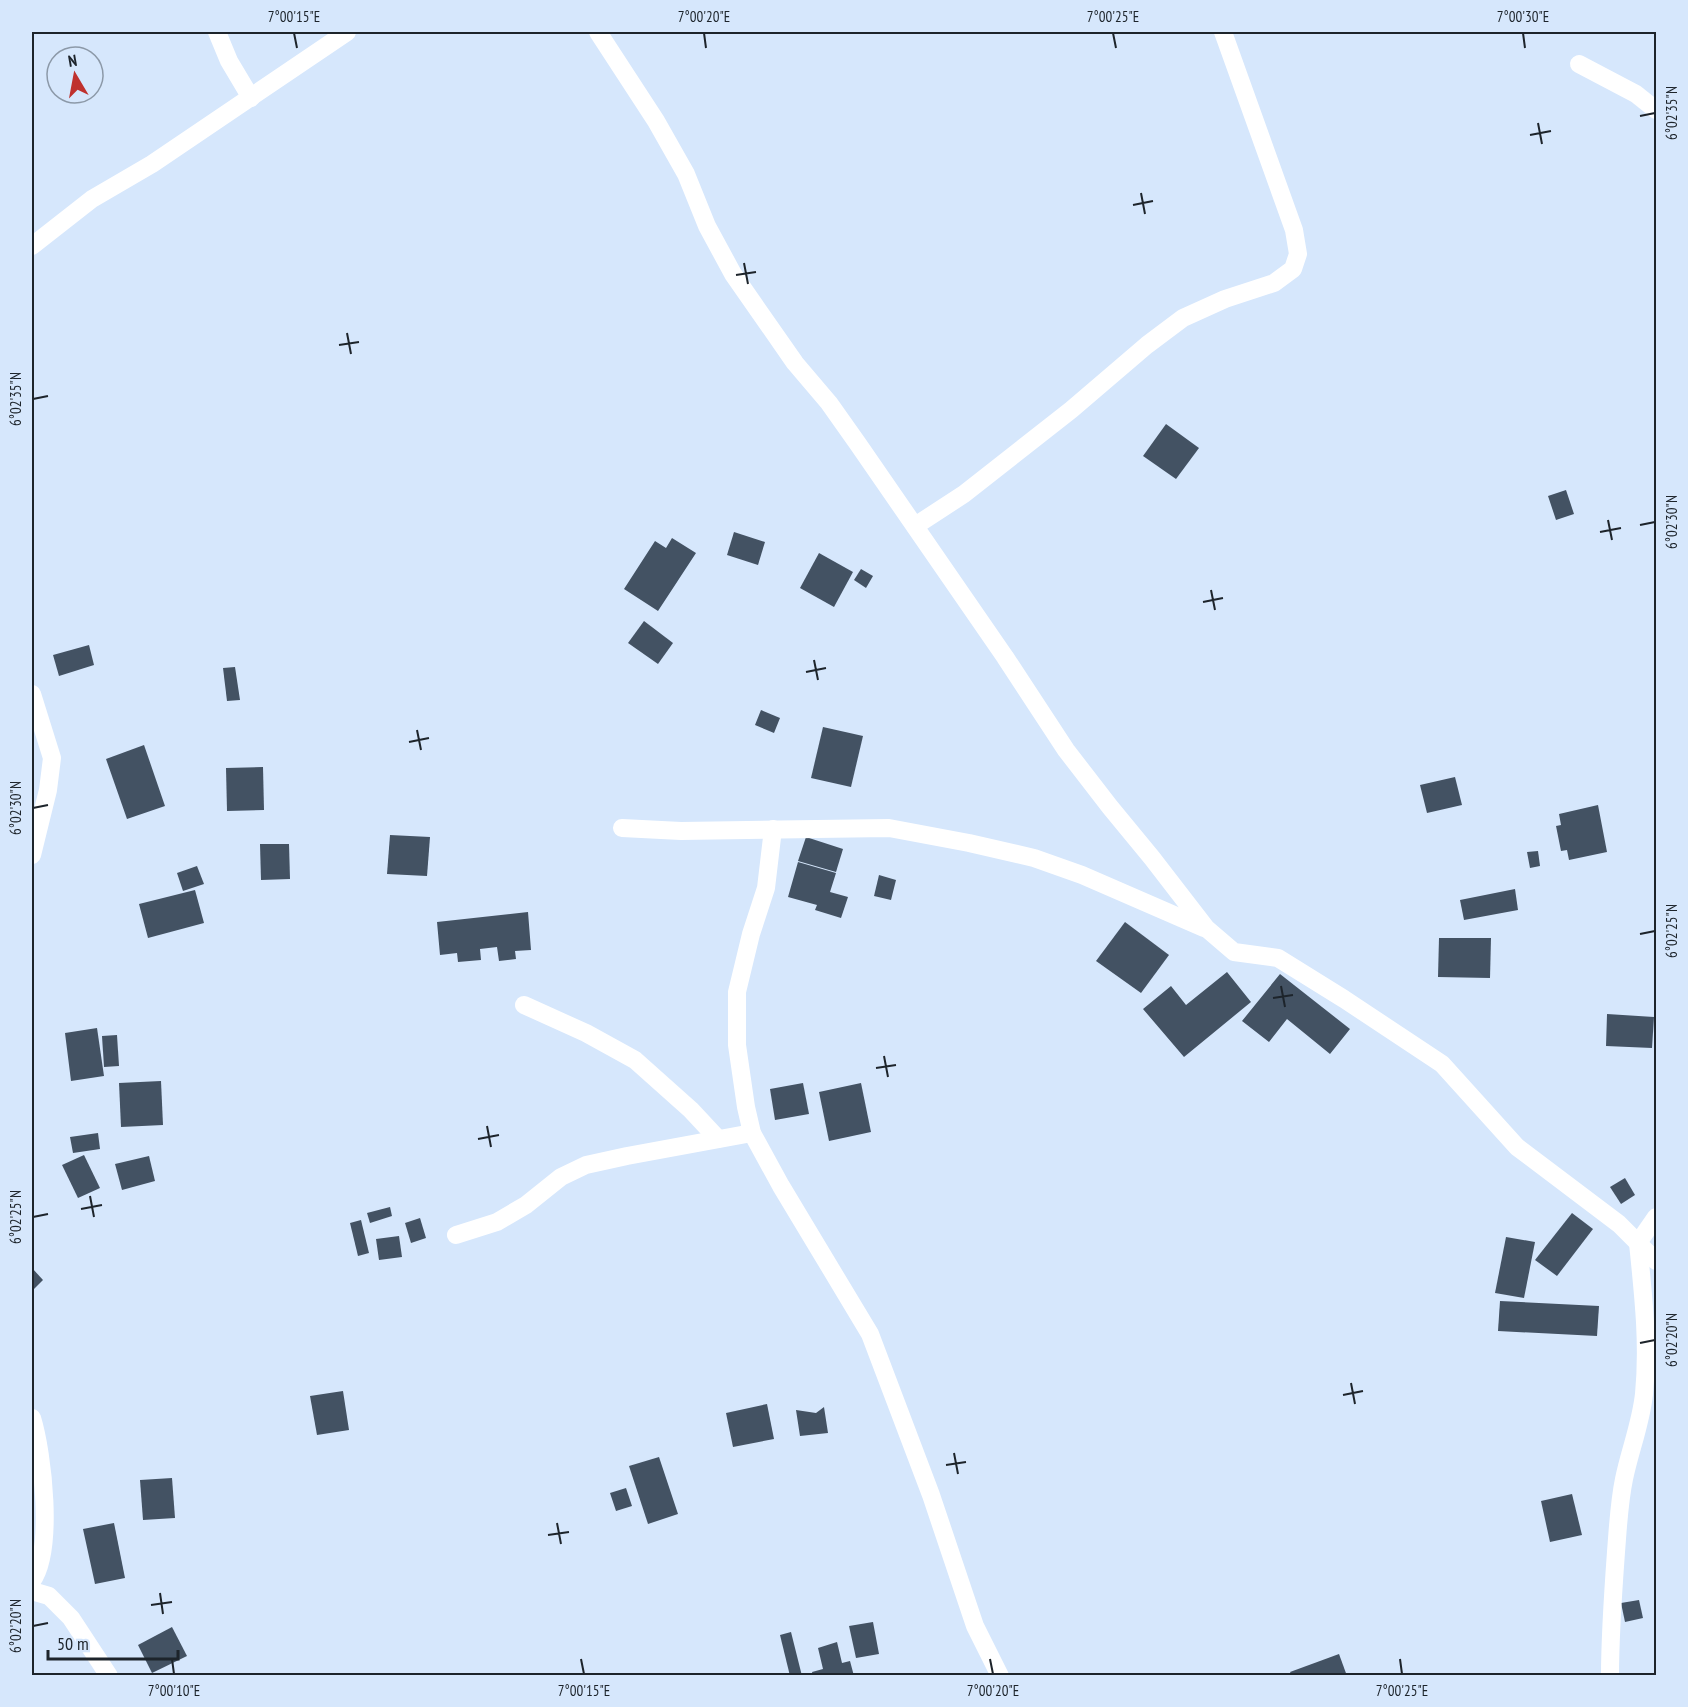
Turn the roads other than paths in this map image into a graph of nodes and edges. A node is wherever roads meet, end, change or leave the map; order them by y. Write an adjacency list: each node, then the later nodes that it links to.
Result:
1 (217, 32): 6 (street)
2 (347, 32): 6 (street)
3 (598, 32): 9 (street)
4 (1223, 32): 9 (street)
5 (1579, 64): 7 (street)
6 (252, 98): 8 (street)
7 (1656, 110)
8 (32, 246)
9 (915, 526): 14 (street)
10 (32, 694): 13 (street)
11 (622, 828): 12 (street)
12 (773, 829): 14 (street); 16 (street)
13 (32, 855)
14 (1206, 928): 20 (street)
15 (524, 1005): 17 (street)
16 (752, 1133): 17 (street); 26 (street)
17 (718, 1139): 19 (street)
18 (1656, 1217): 20 (street)
19 (456, 1235)
20 (1638, 1243): 21 (street); 27 (street)
21 (1656, 1261)
22 (32, 1418): 23 (street)
23 (32, 1581)
24 (32, 1591): 25 (street)
25 (109, 1676)
26 (1000, 1676)
27 (1610, 1676)

